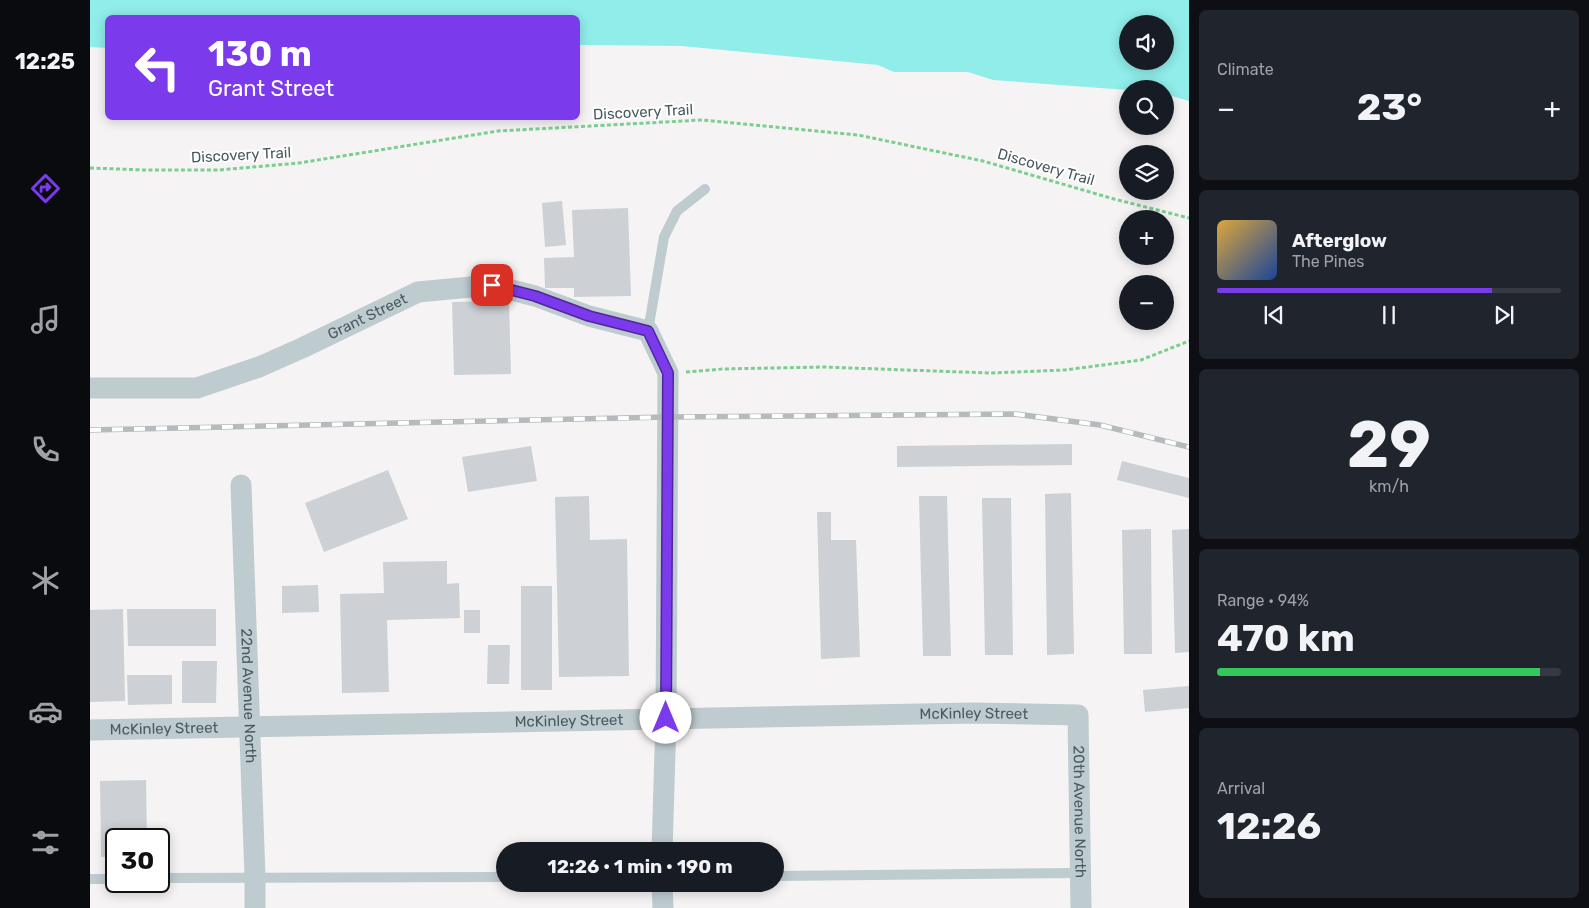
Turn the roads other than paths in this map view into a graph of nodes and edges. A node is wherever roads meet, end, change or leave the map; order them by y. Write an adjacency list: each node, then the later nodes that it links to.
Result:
1 (705, 189): 2 (lane)
2 (648, 331): 3 (street, Grant Street); 6 (street)
3 (90, 388)
4 (241, 485): 7 (street, 22nd Avenue North)
5 (1078, 714): 6 (street, McKinley Street); 10 (street, 20th Avenue North)
6 (666, 718): 7 (street, McKinley Street); 9 (street)
7 (250, 727): 8 (street, McKinley Street); 14 (street, 22nd Avenue North)
8 (90, 730)
9 (662, 842)
10 (1079, 873): 11 (lane); 20 (street, 20th Avenue North)
11 (784, 876)
12 (496, 877): 14 (lane)
13 (170, 878): 14 (lane)
14 (255, 878): 18 (street, 22nd Avenue North)
15 (90, 879): 16 (lane)
16 (105, 879)
17 (662, 892): 19 (street)
18 (255, 908)
19 (663, 908)
20 (1081, 908)

